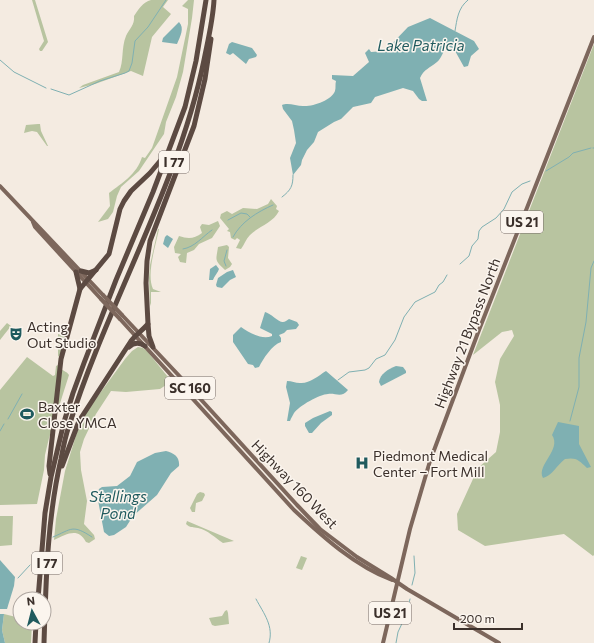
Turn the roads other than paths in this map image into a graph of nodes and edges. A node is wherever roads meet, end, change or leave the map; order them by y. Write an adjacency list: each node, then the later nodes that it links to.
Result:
1 (206, 0): 5 (highway, I 77)
2 (214, 0): 3 (highway, I 77)
3 (212, 20): 11 (highway); 17 (highway, I 77)
4 (594, 37): 18 (main road, Highway 21 Bypass North / US 21)
5 (170, 150): 7 (highway); 16 (highway, I 77)
6 (0, 186): 8 (main road, Highway 160 West)
7 (97, 269): 8 (highway); 9 (highway)
8 (79, 272): 9 (main road, Highway 160 West); 10 (highway)
9 (87, 281): 10 (highway); 12 (main road, Highway 160 West, bridge)
10 (80, 289): 16 (highway)
11 (148, 324): 12 (highway); 14 (highway)
12 (136, 334): 13 (main road, Highway 160 West); 14 (main road, Highway 160 West / SC 160); 15 (highway)
13 (146, 346): 15 (highway); 18 (main road, Highway 160 West / SC 160)
14 (153, 347): 18 (main road, Highway 160 West / SC 160)
15 (125, 350): 17 (highway)
16 (51, 477): 19 (highway, I 77)
17 (56, 484): 22 (highway, I 77)
18 (397, 582): 23 (main road, Highway 21 Bypass North / US 21); 24 (main road, SC 160)
19 (39, 591)
20 (36, 631): 21 (highway)
21 (35, 643)
22 (44, 643)
23 (382, 643)
24 (499, 643)

